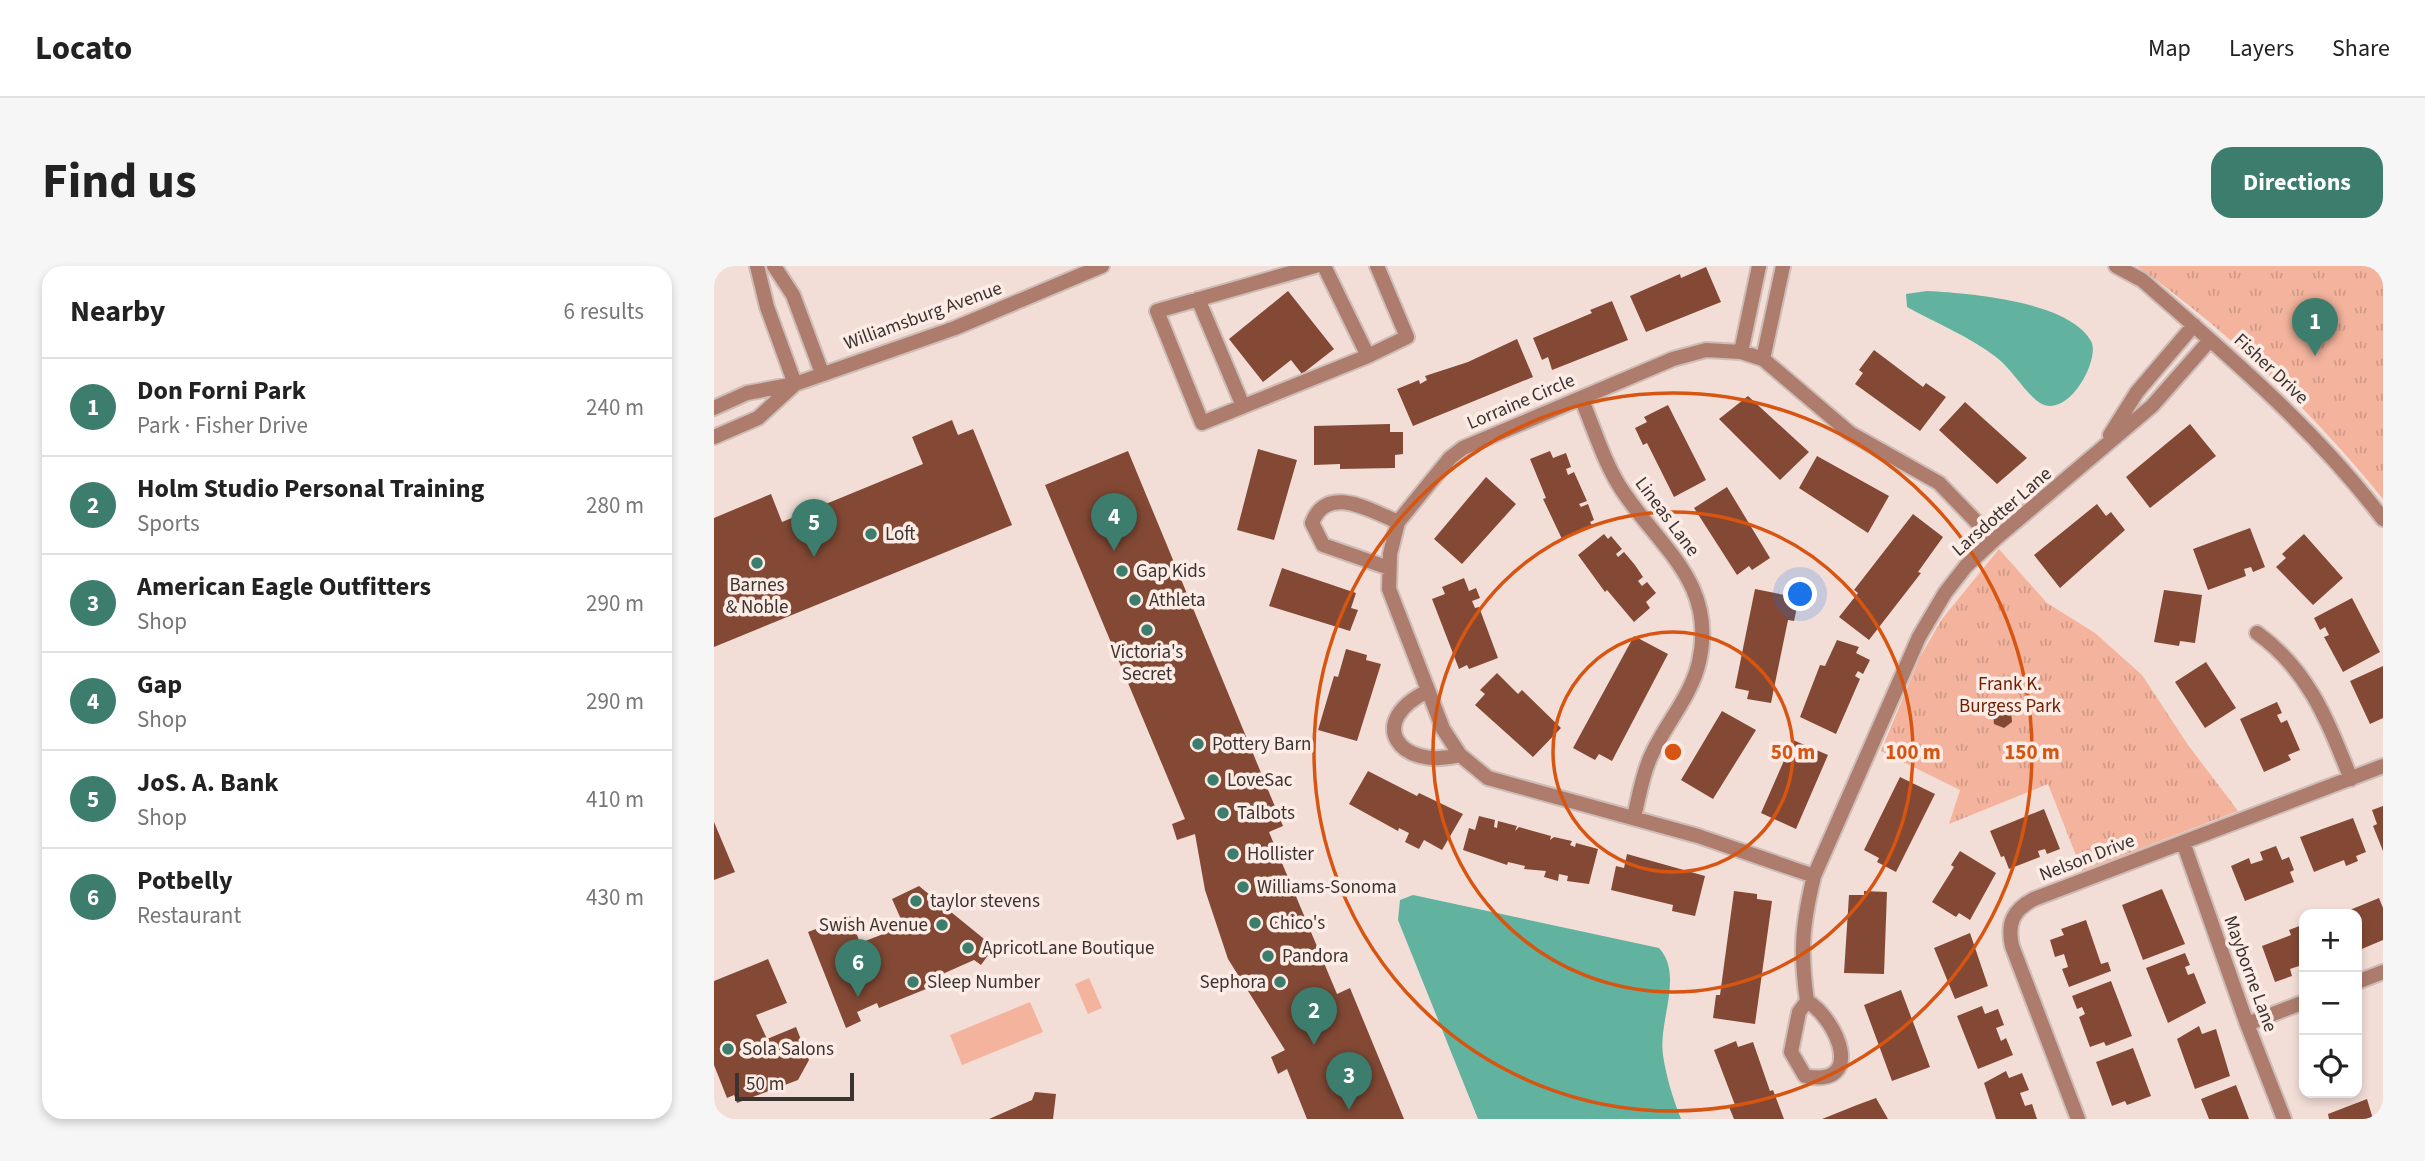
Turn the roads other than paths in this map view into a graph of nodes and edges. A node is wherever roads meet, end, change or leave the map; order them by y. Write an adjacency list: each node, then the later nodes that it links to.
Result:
1 (757, 266): 17 (street)
2 (774, 266): 16 (street)
3 (1102, 266): 16 (street, Williamsburg Avenue)
4 (1315, 266): 10 (street)
5 (1324, 266): 14 (street)
6 (1377, 266): 14 (street)
7 (1759, 266): 13 (street)
8 (1783, 266): 15 (street)
9 (2116, 266): 11 (street, Fisher Drive)
10 (1198, 299): 19 (street); 19 (street)
11 (2194, 325): 12 (street, Fisher Drive); 22 (street, Larsdotter Lane)
12 (2210, 340): 22 (street, Larsdotter Lane); 23 (street, Fisher Drive)
13 (1741, 352): 15 (street, Lorraine Circle); 18 (street, Lorraine Circle)
14 (1368, 356): 19 (street)
15 (1763, 359): 25 (street, Lorraine Circle)
16 (822, 373): 17 (street, Williamsburg Avenue)
17 (795, 384): 20 (street, Williamsburg Avenue); 21 (street, Williamsburg Avenue)
18 (1581, 398): 24 (street, Lorraine Circle); 32 (street, Lineas Lane)
19 (1243, 406)
20 (714, 408)
21 (714, 437)
22 (2101, 449): 25 (street, Larsdotter Lane)
23 (2383, 519)
24 (1398, 522): 26 (street, Lorraine Circle); 26 (street)
25 (1994, 540): 34 (street, Larsdotter Lane)
26 (1389, 568): 28 (street, Lorraine Circle)
27 (2257, 633): 31 (street)
28 (1428, 691): 29 (street, Lorraine Circle); 29 (street)
29 (1460, 755): 32 (street, Lorraine Circle)
30 (2383, 766): 31 (street, Nelson Drive)
31 (2351, 779): 33 (street, Nelson Drive)
32 (1634, 817): 34 (street, Lorraine Circle)
33 (2183, 842): 39 (street, Mayborne Lane); 40 (street, Nelson Drive)
34 (1814, 876): 37 (street, Larsdotter Lane)
35 (2383, 972): 36 (street)
36 (2362, 980)
37 (1807, 1001): 37 (street, Larsdotter Lane)
38 (2299, 1004): 39 (street)
39 (2246, 1024): 41 (street, Mayborne Lane)
40 (2078, 1119)
41 (2284, 1119)

